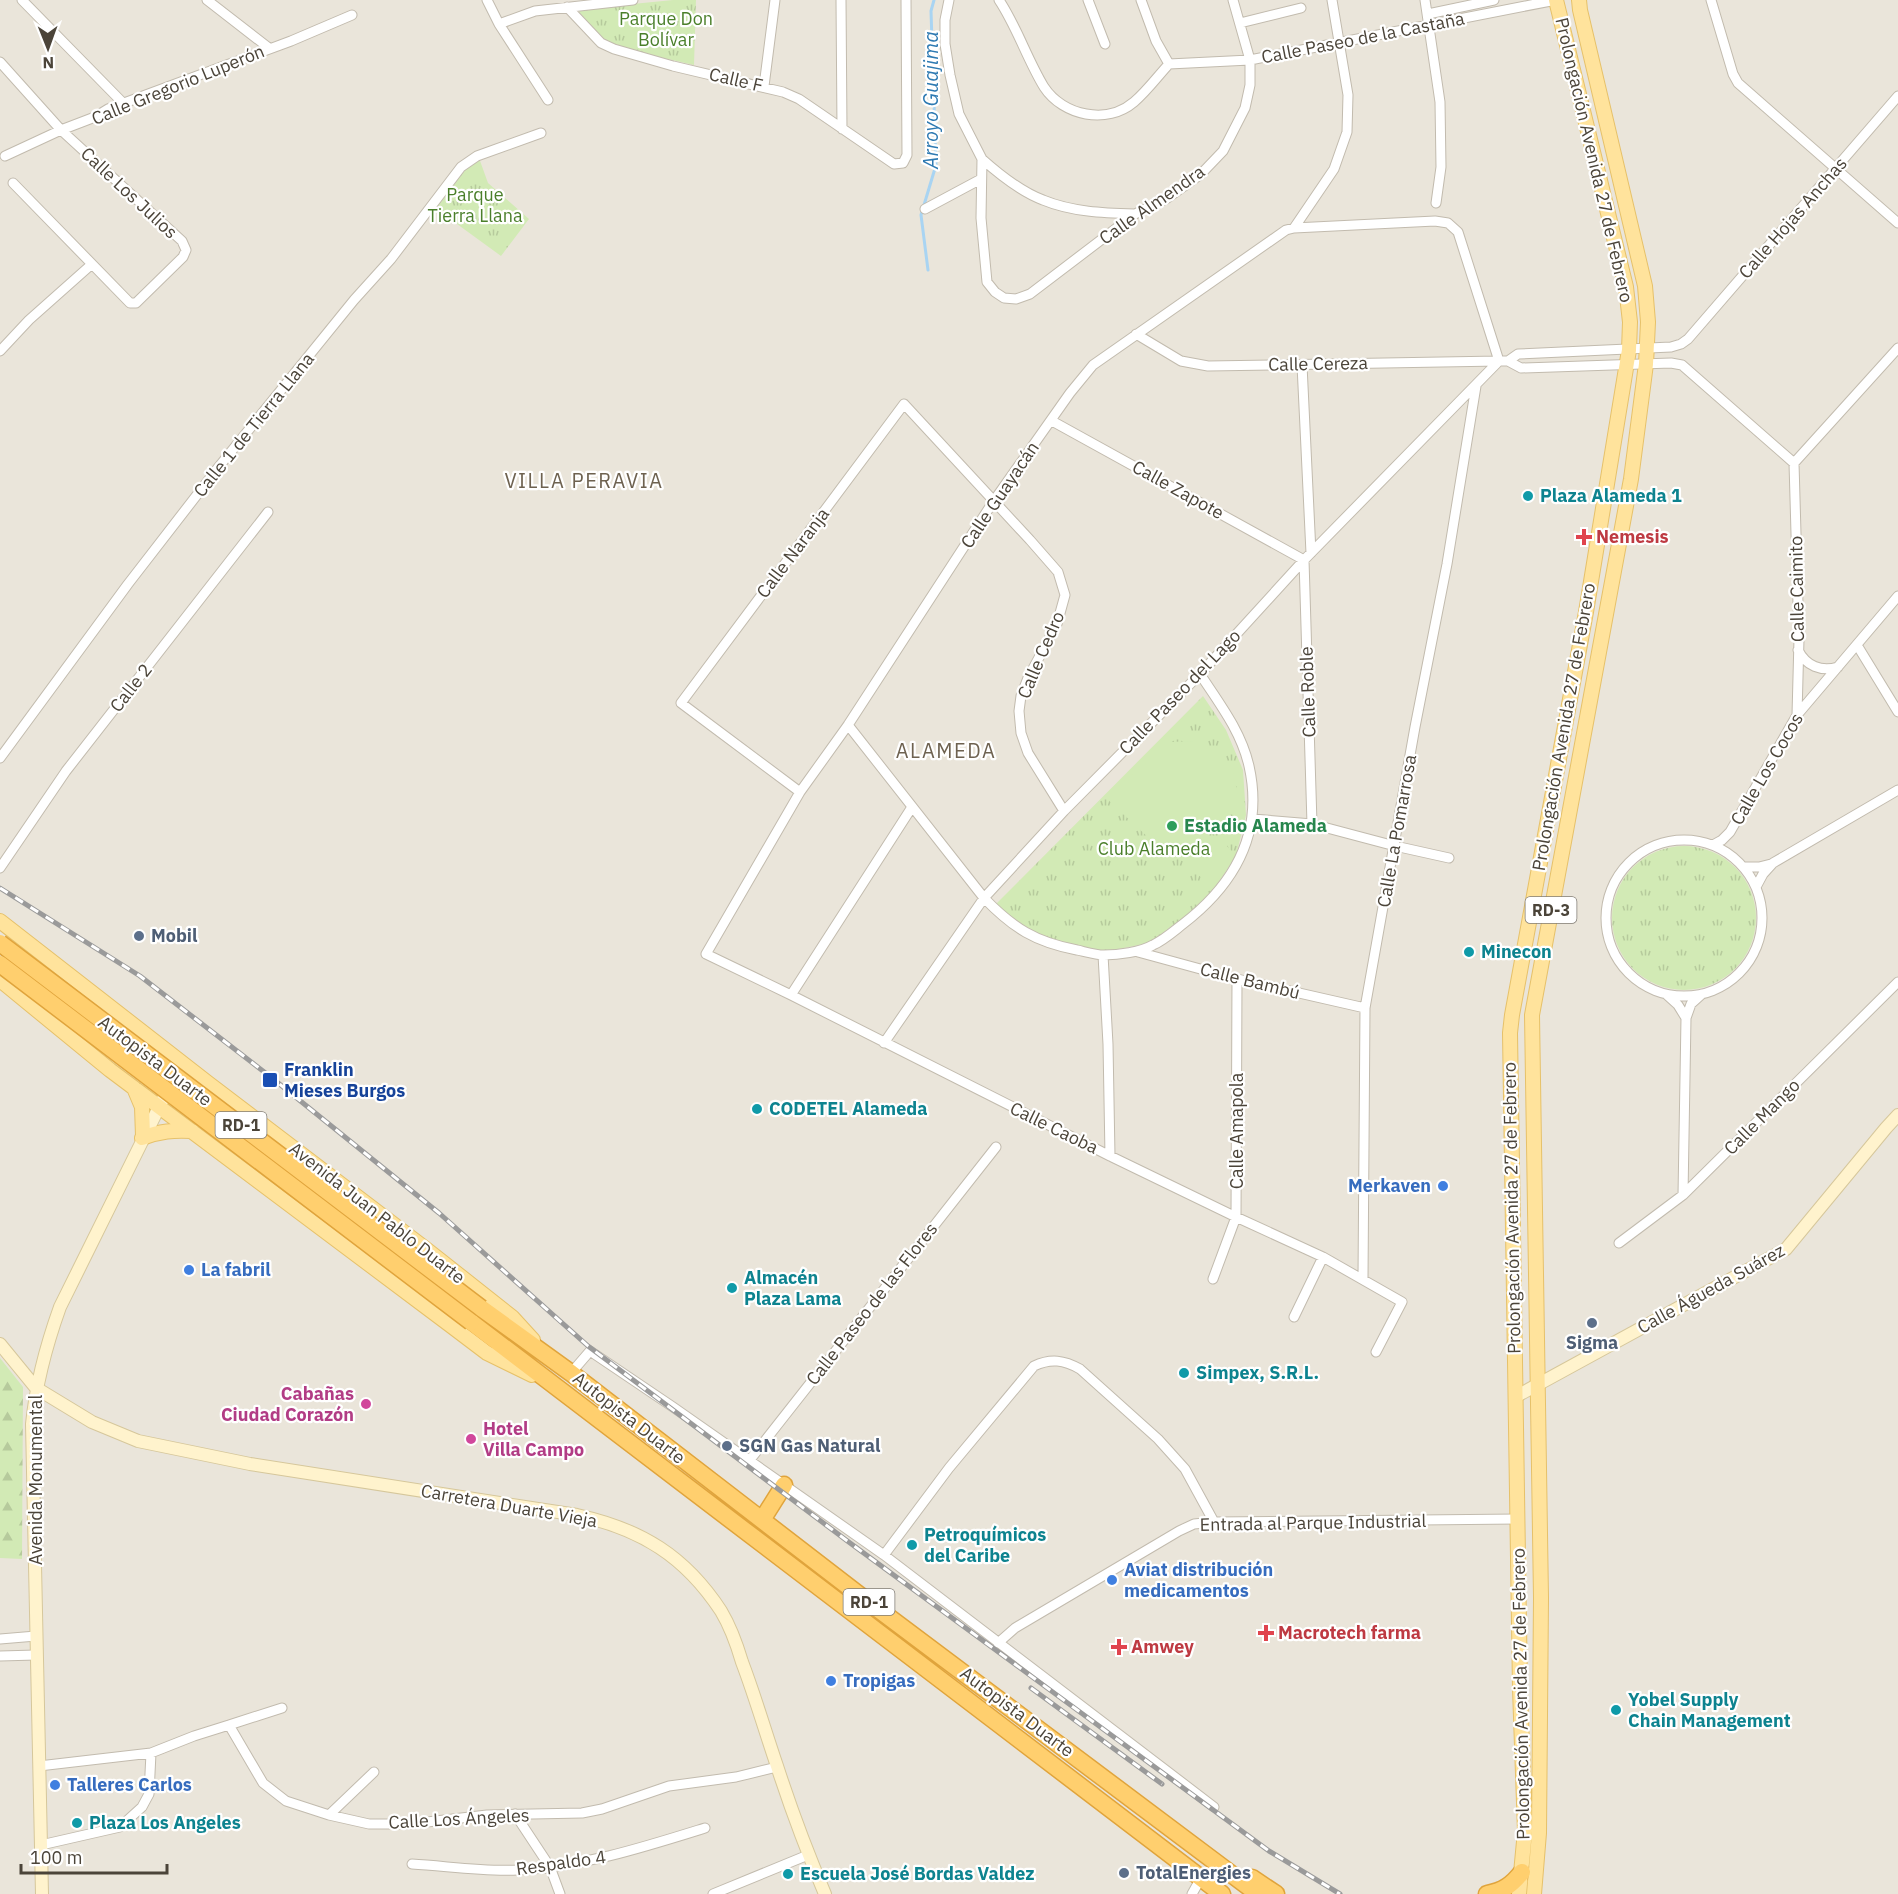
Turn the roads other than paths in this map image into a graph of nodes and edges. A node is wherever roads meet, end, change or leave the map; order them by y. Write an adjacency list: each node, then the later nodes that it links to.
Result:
1 (22, 0): 35 (street)
2 (207, 0): 28 (street)
3 (487, 0): 24 (street)
4 (633, 0): 19 (street)
5 (775, 0): 32 (street)
6 (841, 0): 36 (street)
7 (906, 0): 36 (street, Calle F)
8 (949, 0): 40 (street)
9 (999, 0): 31 (street)
10 (1088, 0): 27 (street)
11 (1141, 0): 31 (street)
12 (1233, 0): 23 (street, Calle Almendra)
13 (1332, 0): 26 (street)
14 (1425, 0): 21 (street)
15 (1494, 0): 21 (street, Calle Paseo de la Castaña)
16 (1556, 0): 25 (street, Calle Paseo de la Castaña); 54 (main road, Prolongación Avenida 27 de Febrero / RD-3)
17 (1579, 0): 53 (main road, Prolongación Avenida 27 de Febrero / RD-3)
18 (1711, 0): 41 (street)
19 (567, 7): 24 (street); 32 (street, Calle F)
20 (1301, 8): 23 (street)
21 (1428, 14): 25 (street)
22 (352, 15): 28 (street, Calle Gregorio Luperón)
23 (1240, 23): 29 (street, Calle Almendra)
24 (499, 24): 34 (street)
25 (1430, 25): 26 (street, Calle Paseo de la Castaña); 44 (street)
26 (1338, 42): 29 (street, Calle Paseo de la Castaña); 48 (street)
27 (1105, 44)
28 (268, 48): 35 (street, Calle Gregorio Luperón)
29 (1250, 60): 31 (street, Calle Paseo de la Castaña); 46 (street, Calle Almendra)
30 (0, 62): 37 (street, Calle Los Julios)
31 (1168, 64)
32 (764, 86): 36 (street, Calle F)
33 (1898, 96): 41 (street, Calle Hojas Anchas)
34 (548, 100)
35 (123, 103): 37 (street, Calle Gregorio Luperón)
36 (842, 129)
37 (61, 130): 39 (street, Calle Gregorio Luperón); 49 (street, Calle Los Julios)
38 (541, 133): 76 (street, Calle 1 de Tierra Llana)
39 (5, 156)
40 (982, 159): 42 (street); 46 (street)
41 (1836, 168): 47 (street); 51 (street, Calle Hojas Anchas)
42 (981, 179): 45 (street); 46 (street, Calle Almendra)
43 (13, 183): 49 (street, Calle Los Julios)
44 (1436, 203)
45 (925, 209)
46 (1135, 214)
47 (1898, 223)
48 (1294, 228): 50 (street, Calle Guayacán); 56 (street, Calle Guayacán)
49 (92, 264): 55 (street)
50 (1136, 334): 59 (street, Calle Cereza); 63 (street, Calle Guayacán)
51 (1671, 347): 53 (street, Calle Cereza); 57 (street)
52 (1898, 348): 64 (street)
53 (1647, 349): 54 (street, Calle Cereza); 58 (main road, Prolongación Avenida 27 de Febrero / RD-3)
54 (1629, 350): 56 (street, Calle Cereza); 60 (main road, Prolongación Avenida 27 de Febrero / RD-3)
55 (0, 351)
56 (1504, 361): 59 (street, Calle Cereza); 60 (street, Calle Cereza); 61 (street, Calle Paseo del Lago)
57 (1671, 363): 58 (street, Calle Cereza); 64 (street)
58 (1646, 364): 60 (street, Calle Cereza); 128 (main road, Prolongación Avenida 27 de Febrero / RD-3)
59 (1302, 365): 67 (street, Calle Roble)
60 (1627, 365): 130 (main road, Prolongación Avenida 27 de Febrero / RD-3)
61 (1476, 386): 67 (street, Calle Paseo del Lago); 85 (street, Calle La Pomarrosa)
62 (904, 404): 65 (street, Calle Cedro); 78 (street, Calle Naranja)
63 (1052, 421): 65 (street, Calle Guayacán); 67 (street, Calle Zapote)
64 (1794, 463): 70 (street, Calle Caimito)
65 (993, 502): 75 (street, Calle Guayacán); 80 (street, Calle Cedro)
66 (268, 512): 90 (street, Calle 2)
67 (1308, 556): 72 (street, Calle Paseo del Lago); 82 (street, Calle Roble)
68 (1898, 596): 69 (street, Calle Los Cocos)
69 (1857, 645): 71 (street, Calle Los Cocos); 73 (street)
70 (1798, 650): 71 (street); 74 (street, Calle Caimito)
71 (1839, 666): 74 (street, Calle Los Cocos)
72 (1200, 674): 80 (street, Calle Paseo del Lago); 81 (street)
73 (1897, 708)
74 (1797, 714): 83 (street, Calle Los Cocos)
75 (848, 725): 78 (street, Calle Guayacán); 79 (street)
76 (0, 758)
77 (1898, 790): 88 (street)
78 (800, 792): 96 (street, Calle Guayacán)
79 (912, 807): 92 (street); 102 (street)
80 (1064, 811): 92 (street, Calle Paseo del Lago)
81 (1253, 819): 82 (street); 95 (street)
82 (1312, 824): 85 (street)
83 (1730, 832): 84 (street, Calle Los Cocos); 86 (street, Calle Los Cocos)
84 (1713, 845): 86 (street); 103 (street)
85 (1395, 846): 87 (street); 105 (street, Calle La Pomarrosa)
86 (1731, 855): 89 (street)
87 (1449, 858)
88 (1773, 863): 89 (street); 91 (street)
89 (1744, 867): 91 (street)
90 (0, 868)
91 (1756, 887): 104 (street)
92 (984, 898): 97 (street); 107 (street, Calle Paseo del Lago)
93 (0, 921): 108 (main road, Avenida Juan Pablo Duarte)
94 (0, 943): 125 (highway, Autopista Duarte / RD-1, bridge)
95 (1135, 951): 97 (street); 99 (street, Calle Bambú)
96 (706, 954): 102 (street, Calle Caoba)
97 (1103, 955): 115 (street)
98 (0, 964): 127 (highway, Autopista Duarte / RD-1, bridge)
99 (1237, 979): 105 (street, Calle Bambú); 117 (street, Calle Amapola)
100 (0, 980): 109 (main road, Autopista Duarte)
101 (1898, 982): 116 (street, Calle Mango)
102 (791, 994): 107 (street, Calle Caoba)
103 (1666, 994): 104 (street); 106 (street)
104 (1702, 994): 106 (street)
105 (1365, 1008): 121 (street, Calle La Pomarrosa)
106 (1686, 1018): 116 (street)
107 (884, 1043): 115 (street, Calle Caoba)
108 (182, 1063): 110 (main road, Avenida Monumental); 125 (main road, Avenida Juan Pablo Duarte)
109 (135, 1088): 110 (main road, Autopista Duarte); 113 (main road)
110 (159, 1106): 112 (main road, Autopista Duarte); 113 (main road, Avenida Monumental)
111 (1898, 1115): 128 (main road, Calle Águeda Suárez)
112 (194, 1131): 113 (main road); 127 (main road, Autopista Duarte)
113 (143, 1137): 129 (main road, Avenida Monumental)
114 (996, 1147): 131 (street, Calle Paseo de las Flores)
115 (1110, 1156): 117 (street, Calle Caoba)
116 (1683, 1195): 118 (street, Calle Mango)
117 (1236, 1218): 119 (street, Calle Caoba); 120 (street, Calle Amapola)
118 (1619, 1243)
119 (1323, 1257): 121 (street, Calle Caoba); 122 (street)
120 (1213, 1279)
121 (1363, 1279): 124 (street, Calle Caoba)
122 (1294, 1317)
123 (0, 1344): 129 (main road, Carretera Duarte Vieja)
124 (1376, 1352)
125 (548, 1357): 126 (highway, Autopista Duarte / RD-1)
126 (571, 1373): 131 (street); 134 (highway, Autopista Duarte / RD-1)
127 (551, 1384): 160 (highway, Autopista Duarte / RD-1)
128 (1538, 1384): 130 (main road, Calle Águeda Suárez); 143 (main road, Prolongación Avenida 27 de Febrero / RD-3)
129 (36, 1388): 137 (main road, Avenida Monumental); 148 (main road, Carretera Duarte Vieja)
130 (1515, 1396): 133 (main road, Prolongación Avenida 27 de Febrero / RD-3)
131 (749, 1461): 132 (street)
132 (784, 1485): 134 (highway); 136 (street)
133 (1518, 1519): 135 (street, Entrada al Parque Industrial); 144 (main road, Prolongación Avenida 27 de Febrero / RD-3)
134 (762, 1520): 156 (highway, Autopista Duarte / RD-1)
135 (1214, 1522): 136 (street); 139 (street, Entrada al Parque Industrial)
136 (884, 1555): 139 (street)
137 (36, 1636): 138 (street); 140 (main road, Avenida Monumental)
138 (0, 1639)
139 (998, 1643): 150 (street)
140 (36, 1655): 141 (street); 147 (main road, Avenida Monumental)
141 (0, 1656)
142 (282, 1708): 145 (street)
143 (1540, 1712): 144 (main road); 171 (main road, Prolongación Avenida 27 de Febrero / RD-3)
144 (1521, 1713): 159 (main road, Prolongación Avenida 27 de Febrero / RD-3)
145 (229, 1725): 146 (street); 152 (street, Calle Los Ángeles)
146 (151, 1753): 147 (street); 154 (street)
147 (39, 1766): 154 (main road, Avenida Monumental)
148 (777, 1767): 151 (street, Calle Los Ángeles); 155 (main road, Carretera Duarte Vieja)
149 (374, 1772): 152 (street)
150 (1214, 1807)
151 (515, 1814): 152 (street, Calle Los Ángeles); 158 (street)
152 (329, 1815)
153 (705, 1828): 158 (street, Respaldo 4)
154 (40, 1845): 161 (main road, Avenida Monumental)
155 (808, 1855): 163 (street); 164 (main road, Carretera Duarte Vieja)
156 (1208, 1856): 167 (highway, Autopista Duarte / RD-1); 168 (highway)
157 (412, 1863): 158 (street, Respaldo 4)
158 (550, 1868): 162 (street)
159 (1522, 1872): 169 (highway); 170 (main road, Prolongación Avenida 27 de Febrero / RD-3)
160 (1200, 1878): 165 (street); 166 (highway, Autopista Duarte / RD-1)
161 (42, 1894)
162 (560, 1894)
163 (713, 1894)
164 (825, 1894)
165 (1192, 1894)
166 (1222, 1894)
167 (1258, 1894)
168 (1275, 1894)
169 (1487, 1894)
170 (1519, 1894)
171 (1534, 1894)

